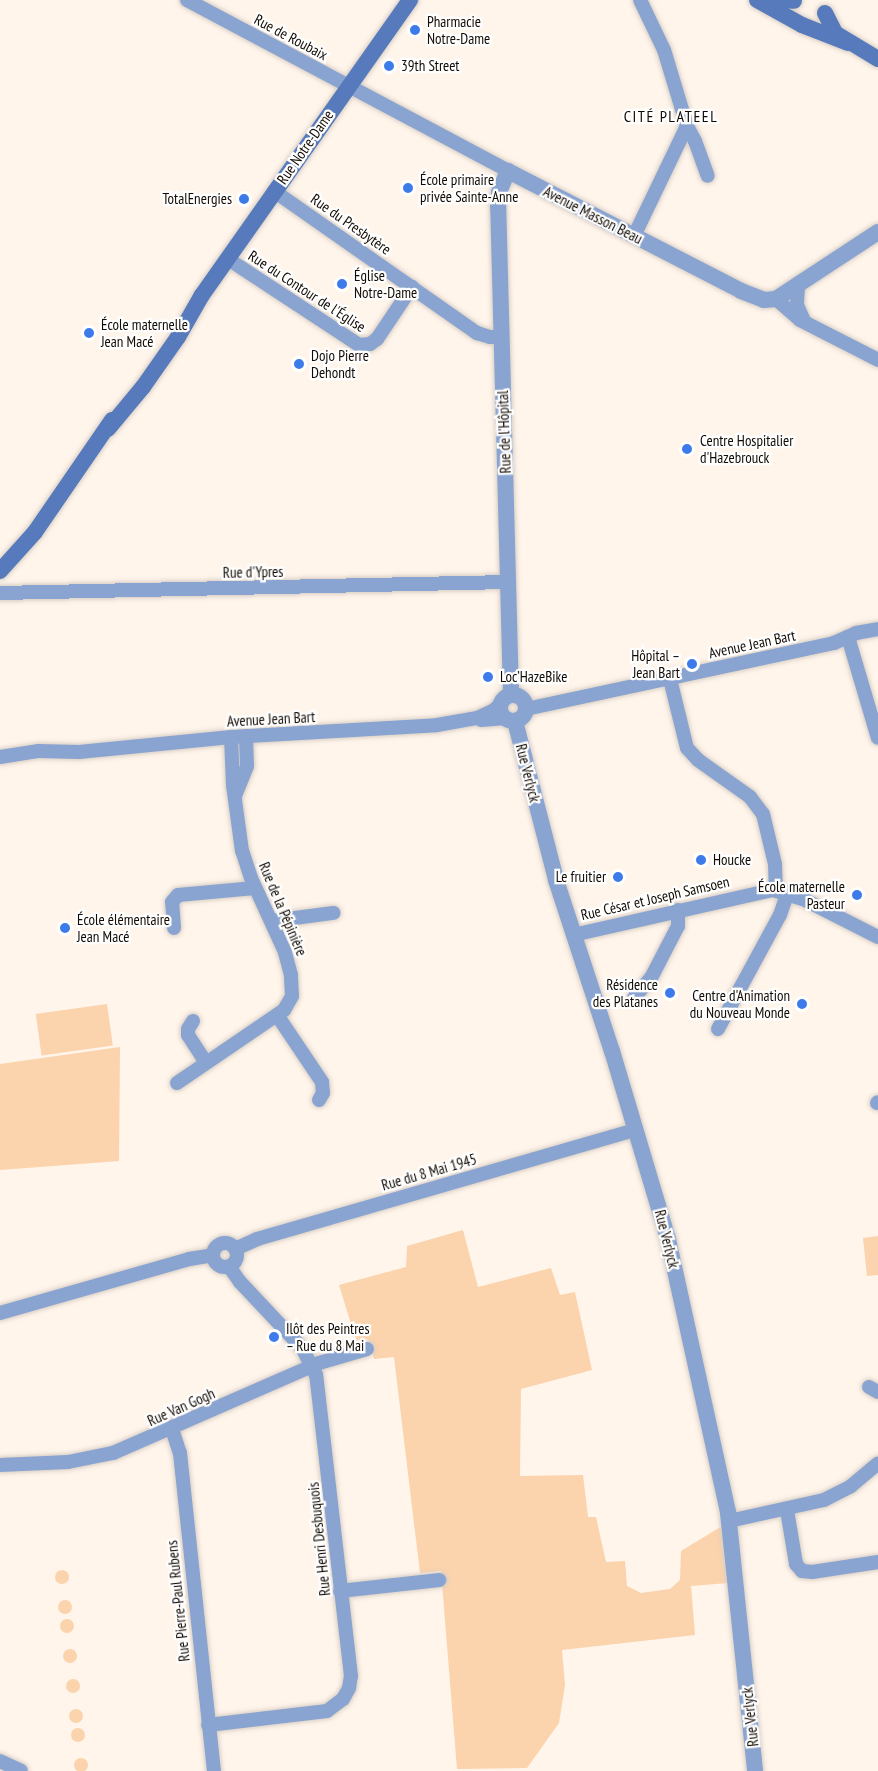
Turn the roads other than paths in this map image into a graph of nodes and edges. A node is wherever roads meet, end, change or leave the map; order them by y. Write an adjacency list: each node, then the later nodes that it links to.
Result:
1 (187, 0): 11 (street, Rue de Roubaix)
2 (410, 0): 11 (main road, Rue Notre-Dame)
3 (640, 0): 12 (street)
4 (757, 0): 8 (main road)
5 (771, 0): 6 (main road)
6 (794, 0): 8 (main road)
7 (823, 7): 8 (main road); 9 (main road)
8 (800, 22): 9 (main road)
9 (848, 43): 10 (main road)
10 (878, 59)
11 (348, 87): 13 (street, Avenue Masson Beau); 15 (main road, Rue Notre-Dame)
12 (687, 126): 14 (street); 17 (street)
13 (508, 171): 17 (street, Avenue Masson Beau); 23 (street, Rue de l'Hôpital)
14 (708, 176)
15 (274, 191): 18 (main road, Rue Notre-Dame); 20 (street, Rue du Presbytère)
16 (878, 232): 19 (street)
17 (634, 236): 21 (street, Avenue Masson Beau)
18 (228, 259): 20 (street, Rue du Contour de l'Église); 25 (main road, Rue Notre-Dame)
19 (798, 285): 21 (street); 22 (street)
20 (412, 287): 23 (street, Rue du Presbytère)
21 (776, 299): 22 (street, Avenue Masson Beau)
22 (806, 323): 24 (street, Avenue Masson Beau)
23 (501, 337): 28 (street, Rue de l'Hôpital)
24 (878, 360)
25 (53, 506): 26 (main road, Rue Notre-Dame); 27 (main road, Rue Notre-Dame)
26 (0, 558)
27 (0, 571)
28 (508, 582): 29 (street, Rue d'Ypres); 33 (street, Rue de l'Hôpital)
29 (0, 593)
30 (878, 629): 31 (street, Avenue Jean Bart)
31 (848, 637): 32 (street, Avenue Jean Bart); 36 (street)
32 (670, 679): 33 (street, Avenue Jean Bart); 42 (street)
33 (512, 709): 34 (street, Avenue Jean Bart); 47 (street, Rue Verlyck)
34 (246, 736): 35 (street, Avenue Jean Bart); 40 (street, Rue de la Pépinière)
35 (231, 737): 37 (street, Avenue Jean Bart); 40 (street, Rue de la Pépinière)
36 (878, 738)
37 (79, 752): 38 (street, Avenue Jean Bart); 39 (street, Avenue Jean Bart)
38 (0, 757)
39 (0, 765)
40 (235, 798): 41 (street, Rue de la Pépinière)
41 (255, 888): 45 (street, Rue de la Pépinière); 46 (street)
42 (782, 891): 43 (street, Rue César et Joseph Samsoen); 48 (street); 52 (street)
43 (678, 910): 47 (street, Rue César et Joseph Samsoen); 49 (street)
44 (333, 913): 45 (street)
45 (272, 921): 50 (street, Rue de la Pépinière)
46 (174, 928)
47 (573, 935): 56 (street, Rue Verlyck)
48 (878, 937)
49 (634, 998)
50 (277, 1015): 53 (street, Rue de la Pépinière); 55 (street)
51 (193, 1021): 53 (street)
52 (718, 1029)
53 (206, 1063): 54 (street, Rue de la Pépinière)
54 (177, 1083)
55 (319, 1100)
56 (634, 1130): 57 (street, Rue du 8 Mai 1945); 67 (street, Rue Verlyck)
57 (235, 1249): 58 (street); 59 (street)
58 (213, 1255): 59 (street); 60 (street)
59 (229, 1266): 62 (street, Rue Henri Desbuquois)
60 (0, 1313)
61 (367, 1349): 62 (street, Rue Van Gogh)
62 (312, 1365): 63 (street, Rue Van Gogh); 70 (street, Rue Henri Desbuquois)
63 (172, 1429): 65 (street, Rue Van Gogh); 71 (street, Rue Pierre-Paul Rubens)
64 (878, 1463): 66 (street)
65 (0, 1465)
66 (787, 1510): 67 (street); 68 (street)
67 (729, 1521): 75 (street, Rue Verlyck)
68 (878, 1562)
69 (439, 1581): 70 (street)
70 (340, 1591): 71 (street, Rue Henri Desbuquois)
71 (208, 1725): 74 (street, Rue Pierre-Paul Rubens)
72 (0, 1761): 73 (street)
73 (21, 1771)
74 (214, 1771)
75 (755, 1771)

